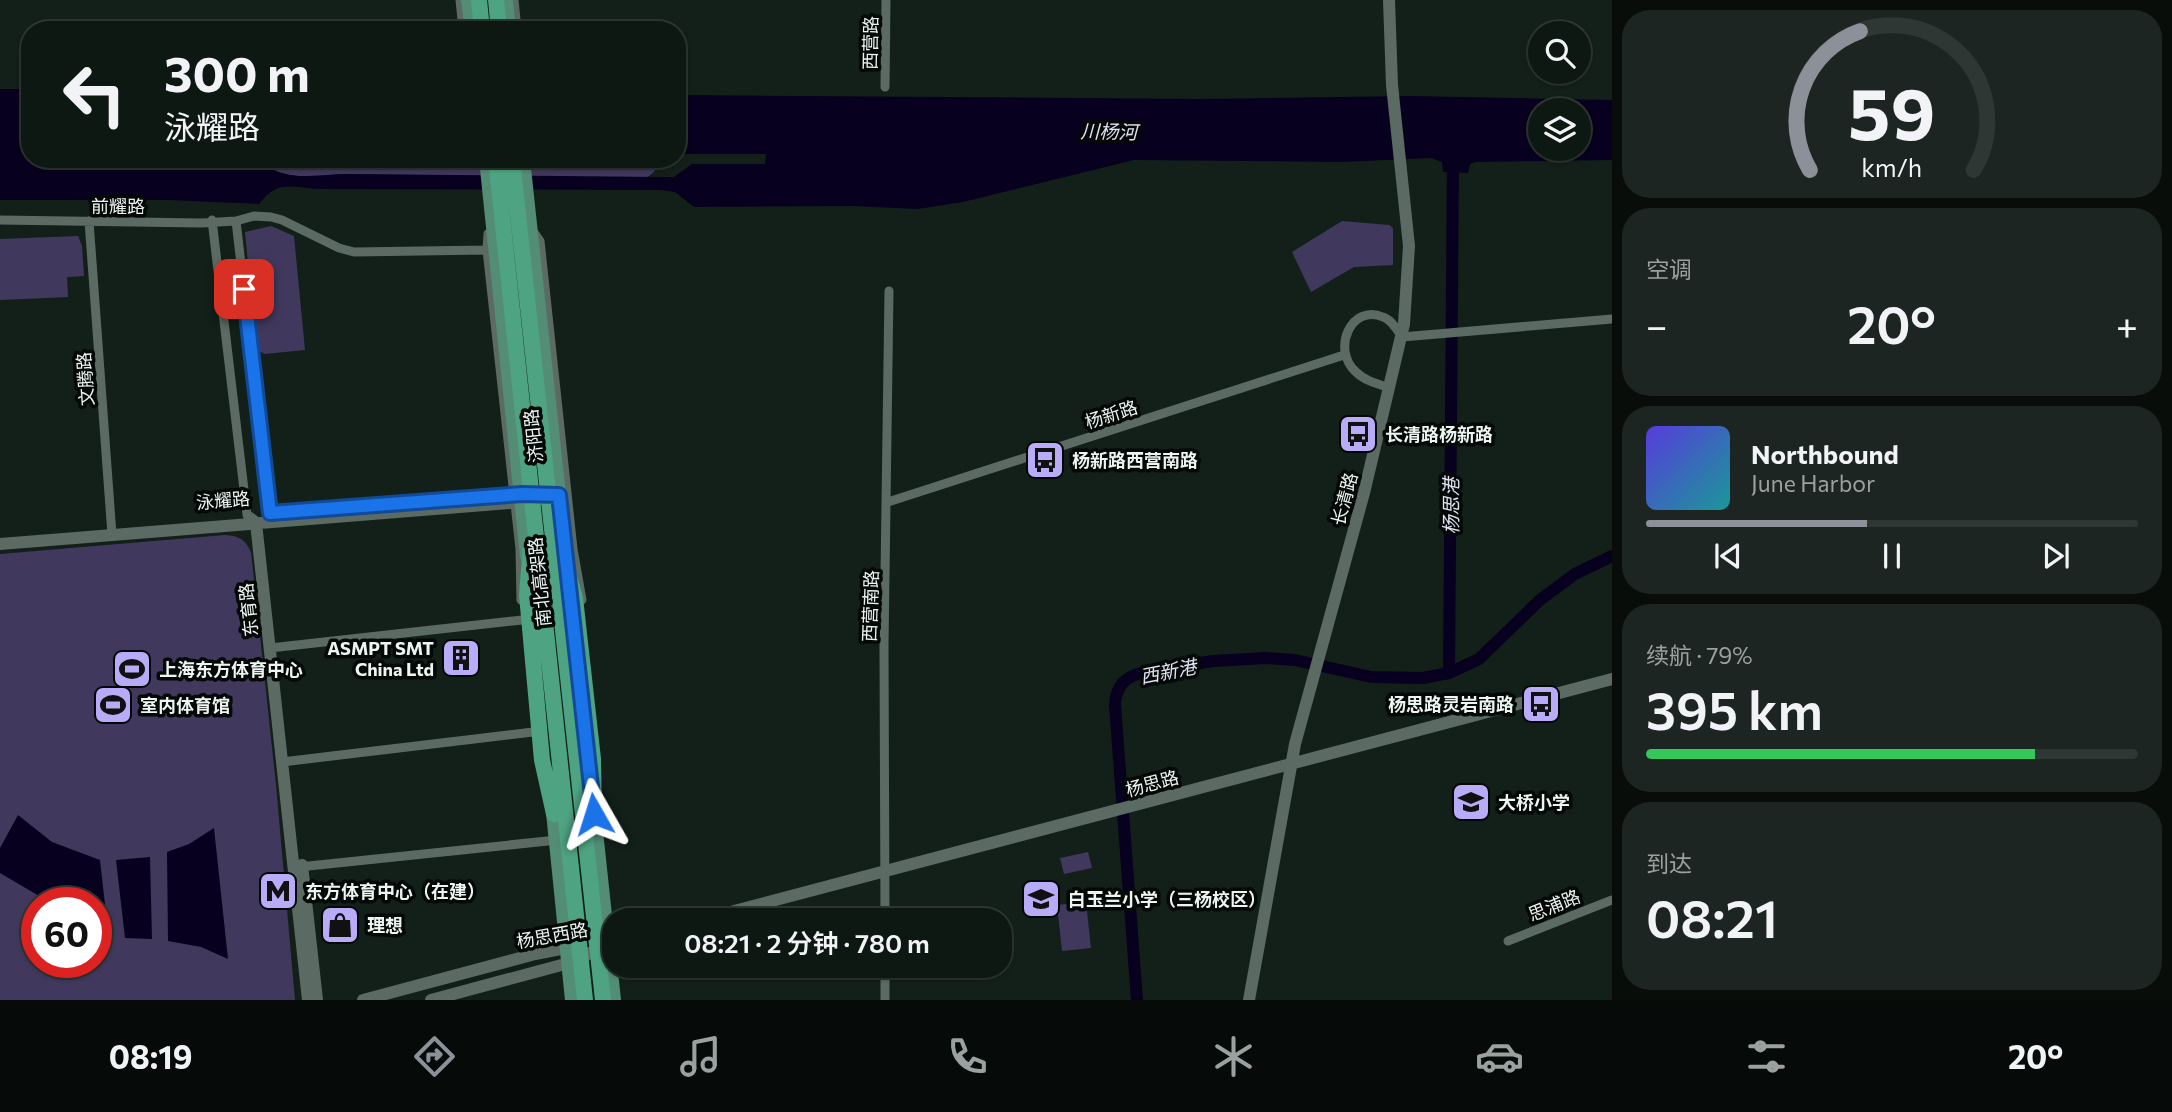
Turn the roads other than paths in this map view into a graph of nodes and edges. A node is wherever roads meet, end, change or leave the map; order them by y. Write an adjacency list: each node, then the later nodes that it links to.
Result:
1 (460, 0): 9 (street)
2 (468, 0): 10 (main road)
3 (479, 0): 11 (highway)
4 (496, 0): 12 (highway)
5 (506, 0): 13 (main road)
6 (514, 0): 14 (street)
7 (886, 0): 15 (street, 西营路)
8 (1389, 0): 27 (street, 长清路)
9 (462, 21)
10 (471, 21)
11 (481, 21)
12 (498, 21)
13 (508, 21)
14 (516, 21)
15 (885, 87)
16 (487, 168): 31 (main road, 济阳路)
17 (497, 168): 35 (highway, 南北高架路)
18 (513, 168): 34 (highway, 南北高架路)
19 (524, 168): 30 (main road, 济阳路)
20 (0, 220): 23 (street, 前耀路)
21 (212, 220): 22 (street, 前耀路); 23 (street, 前耀路); 33 (street, 东育路)
22 (236, 220): 24 (street, 前耀路); 33 (street, 东育路)
23 (89, 221): 36 (street, 文腾路)
24 (487, 250): 31 (street); 46 (street)
25 (889, 292): 32 (street, 西营南路)
26 (1612, 319): 27 (street)
27 (1402, 337): 28 (street); 29 (street, 长清路)
28 (1344, 355): 29 (street); 32 (street, 杨新路)
29 (1390, 388): 44 (street, 长清路)
30 (558, 488): 31 (street, 泳耀路); 46 (main road, 济阳路)
31 (519, 496): 33 (street, 泳耀路); 39 (street); 45 (main road, 济阳路)
32 (887, 502): 49 (street, 西营南路)
33 (259, 519): 36 (street, 泳耀路); 40 (street, 东育路)
34 (552, 523): 46 (highway); 67 (highway, 南北高架路)
35 (535, 526): 45 (highway); 66 (highway, 南北高架路)
36 (112, 531): 37 (street, 泳耀路); 38 (street, 泳耀路)
37 (0, 535)
38 (0, 544)
39 (522, 620): 40 (street); 42 (street)
40 (274, 648): 43 (street, 东育路)
41 (1612, 679): 44 (street, 杨思路)
42 (533, 732): 43 (street); 45 (street)
43 (286, 761): 48 (street, 东育路)
44 (1291, 764): 49 (street, 杨思路); 70 (street, 长清路)
45 (554, 814): 47 (main road, 济阳路)
46 (594, 814): 51 (main road, 济阳路)
47 (557, 840): 48 (street); 56 (main road, 济阳路)
48 (298, 868): 61 (street, 东育路); 62 (street, 东育路)
49 (885, 872): 52 (street, 杨思路); 53 (street, 西营南路)
50 (1612, 900): 54 (street, 思浦路)
51 (606, 908)
52 (746, 908)
53 (885, 908)
54 (1508, 941)
55 (602, 944): 56 (street, 杨思西路)
56 (567, 946): 58 (main road, 济阳路); 63 (street, 杨思西路)
57 (602, 947): 58 (street, 杨思西路)
58 (569, 963): 64 (street, 杨思西路); 65 (main road, 济阳路)
59 (613, 978): 68 (main road, 济阳路)
60 (885, 978): 69 (street)
61 (308, 1000)
62 (317, 1000)
63 (363, 1000)
64 (431, 1000)
65 (572, 1000)
66 (585, 1000)
67 (603, 1000)
68 (614, 1000)
69 (885, 1000)
70 (1249, 1000)

